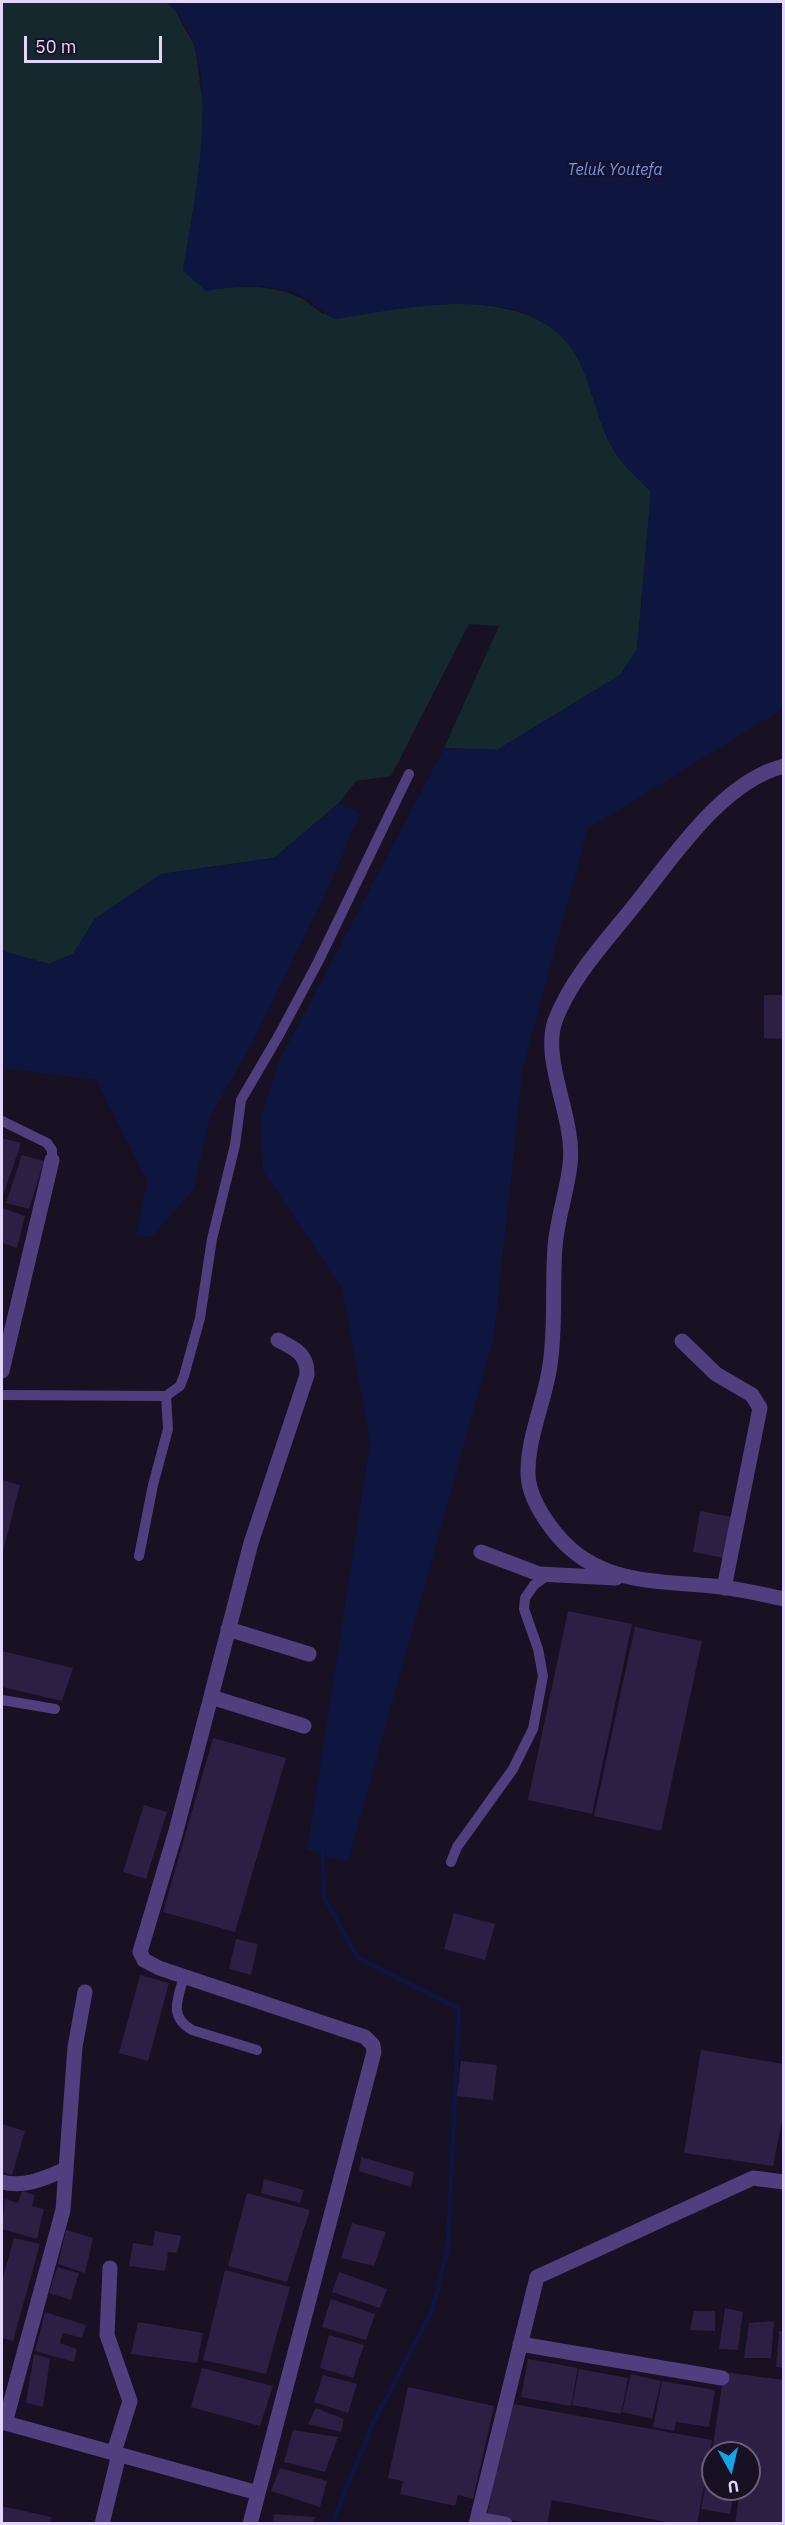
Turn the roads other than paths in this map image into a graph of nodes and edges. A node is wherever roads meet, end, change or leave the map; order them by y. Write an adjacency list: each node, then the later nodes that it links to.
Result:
1 (783, 766): 13 (street)
2 (409, 774): 9 (lane)
3 (2, 1121): 4 (lane)
4 (52, 1160): 7 (street)
5 (278, 1340): 16 (street)
6 (682, 1341): 14 (street)
7 (2, 1371)
8 (2, 1395): 9 (lane)
9 (166, 1396): 11 (lane)
10 (481, 1552): 12 (street)
11 (139, 1556)
12 (548, 1575): 13 (street); 22 (lane)
13 (631, 1580): 14 (street)
14 (724, 1588): 15 (street)
15 (783, 1599)
16 (228, 1629): 17 (street); 18 (street)
17 (309, 1654)
18 (211, 1697): 21 (street); 23 (street)
19 (2, 1700): 20 (lane)
20 (55, 1709)
21 (304, 1726)
22 (451, 1862)
23 (184, 1976): 25 (lane); 34 (street)
24 (85, 1992): 26 (street)
25 (257, 2050)
26 (66, 2169): 27 (street); 32 (street)
27 (2, 2182)
28 (783, 2182): 30 (street)
29 (110, 2268): 33 (street)
30 (520, 2344): 31 (street); 35 (street)
31 (722, 2378)
32 (3, 2423): 33 (street)
33 (116, 2453): 34 (street); 36 (street)
34 (258, 2493): 37 (street)
35 (477, 2521): 38 (street)
36 (102, 2523)
37 (250, 2523)
38 (505, 2523)

